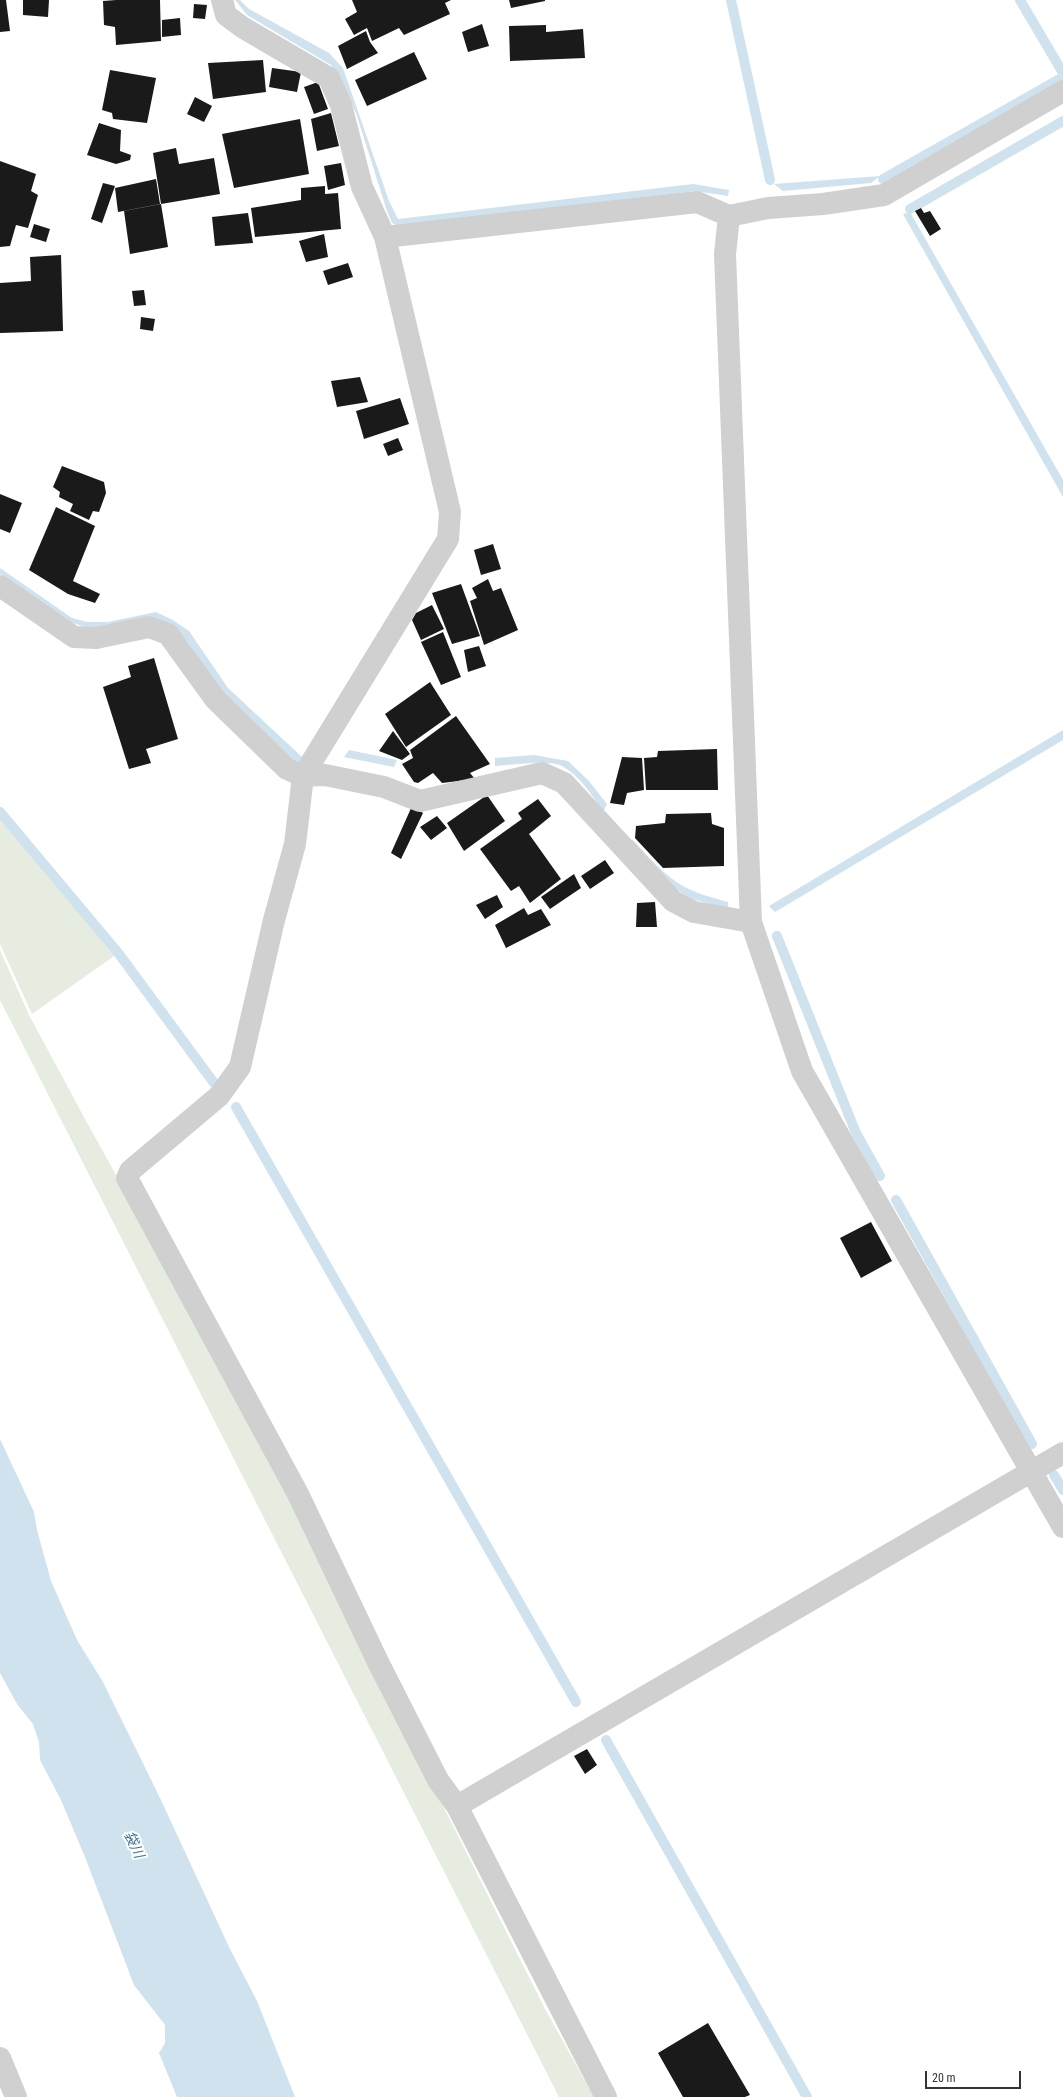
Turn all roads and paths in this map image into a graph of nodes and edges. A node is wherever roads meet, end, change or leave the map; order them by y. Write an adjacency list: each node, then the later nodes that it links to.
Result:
1 (222, 0): 4 (street)
2 (1063, 91): 3 (street)
3 (729, 216): 4 (street); 7 (street)
4 (385, 237): 6 (street)
5 (0, 586): 6 (street)
6 (303, 776): 7 (street); 11 (street)
7 (751, 922): 9 (street)
8 (1063, 1453): 9 (street)
9 (1031, 1471): 10 (street); 11 (street)
10 (1063, 1527)
11 (457, 1806): 14 (street)
12 (0, 2058): 13 (street)
13 (16, 2097)
14 (606, 2097)

